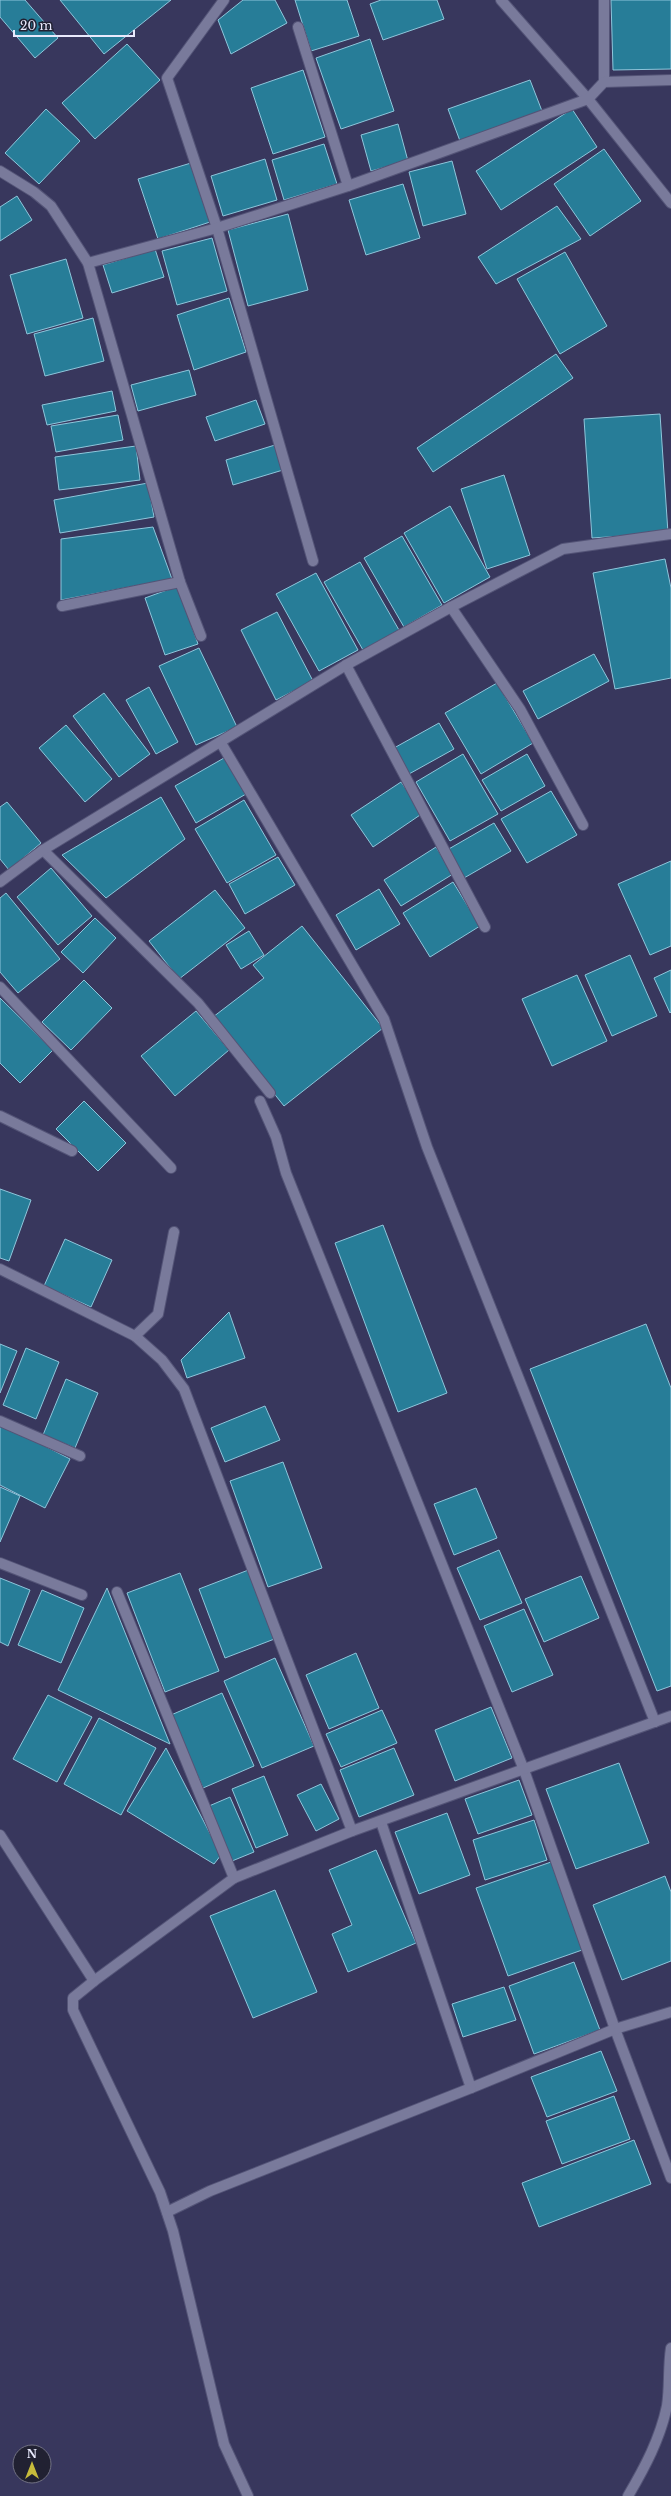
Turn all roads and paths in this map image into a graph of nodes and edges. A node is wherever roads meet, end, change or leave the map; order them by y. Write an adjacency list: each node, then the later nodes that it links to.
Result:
1 (224, 0): 11 (street)
2 (501, 0): 7 (street)
3 (604, 0): 6 (street)
4 (298, 27): 9 (street)
5 (671, 80): 6 (street)
6 (604, 82): 7 (street)
7 (588, 99): 9 (street); 10 (street)
8 (0, 171): 12 (street)
9 (348, 186): 11 (street)
10 (671, 203)
11 (217, 228): 12 (street); 14 (street)
12 (88, 263): 15 (street)
13 (671, 534): 17 (street)
14 (313, 561)
15 (180, 582): 16 (street); 18 (street)
16 (62, 606)
17 (451, 607): 19 (street); 21 (street)
18 (201, 636)
19 (346, 666): 20 (street); 24 (street)
20 (221, 743): 22 (street); 40 (street)
21 (583, 825)
22 (44, 850): 23 (street); 26 (street)
23 (0, 882)
24 (486, 927)
25 (0, 987): 30 (street)
26 (270, 1094)
27 (260, 1101): 41 (street)
28 (0, 1116): 29 (street)
29 (72, 1150)
30 (171, 1168)
31 (174, 1232): 33 (street)
32 (0, 1269): 33 (street)
33 (135, 1336): 43 (street)
34 (0, 1421): 35 (street)
35 (80, 1456)
36 (0, 1563): 38 (street)
37 (117, 1592): 45 (street)
38 (82, 1595)
39 (671, 1716): 40 (street)
40 (655, 1722): 41 (street)
41 (524, 1770): 42 (street); 48 (street)
42 (381, 1822): 43 (street); 49 (street)
43 (352, 1831): 45 (street)
44 (0, 1836): 46 (street)
45 (234, 1878): 46 (street)
46 (91, 1983): 51 (street)
47 (671, 2012): 48 (street)
48 (615, 2029): 49 (street); 50 (street)
49 (471, 2088): 51 (street)
50 (671, 2178)
51 (167, 2212): 53 (street)
52 (671, 2348): 54 (street)
53 (248, 2496)
54 (628, 2496)

